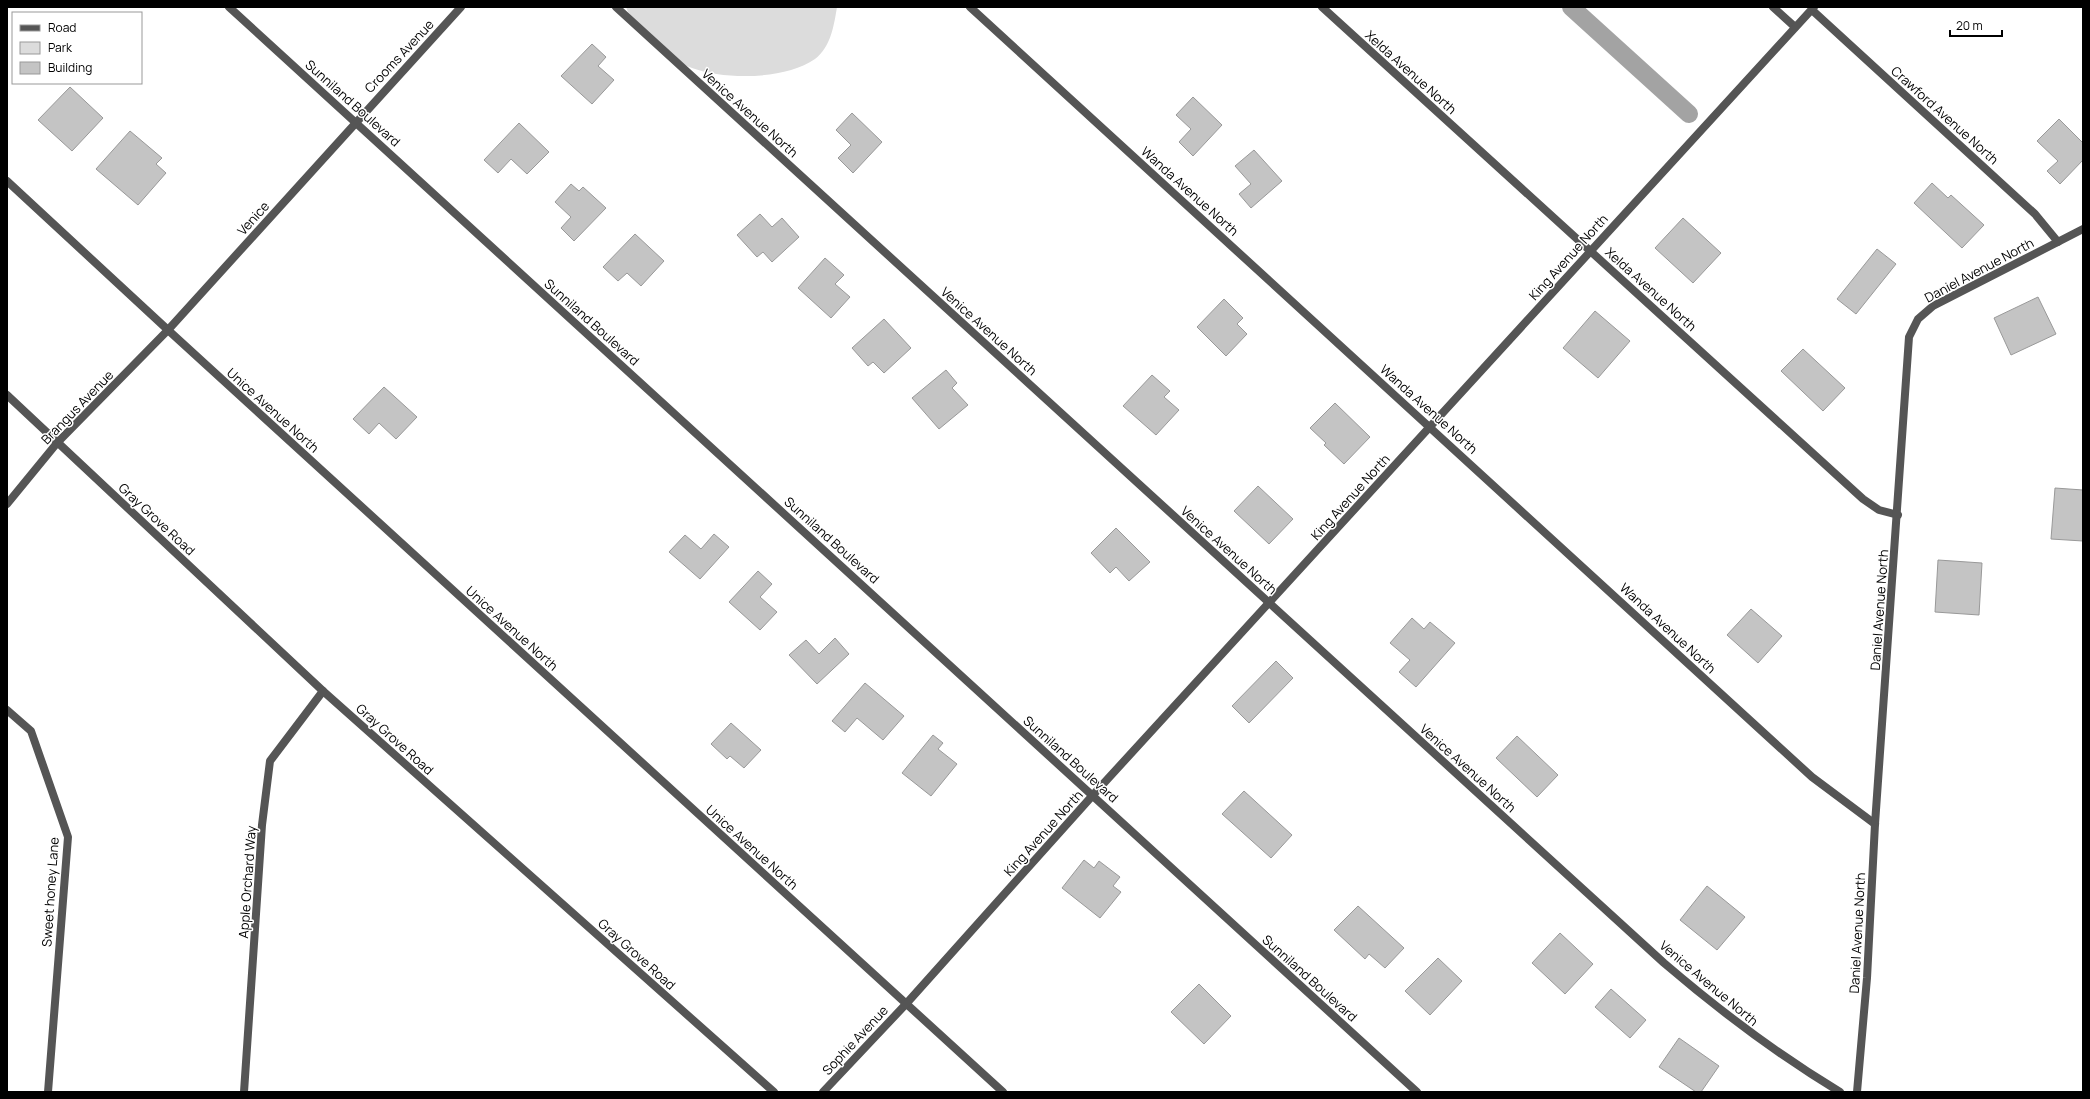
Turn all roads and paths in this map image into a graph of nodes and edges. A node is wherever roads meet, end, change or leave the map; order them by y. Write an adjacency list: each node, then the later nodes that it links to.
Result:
1 (229, 7): 9 (street, Sunniland Boulevard)
2 (461, 7): 9 (street, Crooms Avenue)
3 (616, 7): 20 (street, Venice Avenue North)
4 (970, 7): 16 (street, Wanda Avenue North)
5 (1322, 7): 13 (street, Xelda Avenue North)
6 (1773, 7): 8 (street)
7 (1813, 8): 8 (street, King Avenue North); 12 (street, Crawford Avenue North)
8 (1795, 27): 13 (street, King Avenue North)
9 (355, 122): 14 (street, Venice); 23 (street, Sunniland Boulevard)
10 (7, 181): 14 (street, Unice Avenue North)
11 (2083, 230): 12 (street, Daniel Avenue North)
12 (2058, 242): 19 (street, Daniel Avenue North)
13 (1590, 251): 16 (street, King Avenue North); 19 (street, Xelda Avenue North)
14 (168, 330): 17 (street, Brangus Avenue); 25 (street, Unice Avenue North)
15 (7, 395): 17 (street, Gray Grove Road)
16 (1431, 426): 20 (street, King Avenue North); 24 (street, Wanda Avenue North)
17 (58, 443): 18 (street, Brangus Avenue); 21 (street, Gray Grove Road)
18 (7, 504)
19 (1898, 516): 24 (street, Daniel Avenue North)
20 (1270, 604): 23 (street, King Avenue North); 32 (street, Venice Avenue North)
21 (323, 691): 27 (street, Apple Orchard Way); 28 (street, Gray Grove Road)
22 (7, 710): 26 (street, Sweet honey Lane)
23 (1093, 795): 25 (street, King Avenue North); 31 (street, Sunniland Boulevard)
24 (1876, 824): 33 (street, Daniel Avenue North)
25 (906, 1004): 29 (street, Sophie Avenue); 30 (street, Unice Avenue North)
26 (48, 1092)
27 (244, 1092)
28 (774, 1092)
29 (823, 1092)
30 (1003, 1092)
31 (1417, 1092)
32 (1840, 1092)
33 (1857, 1092)

